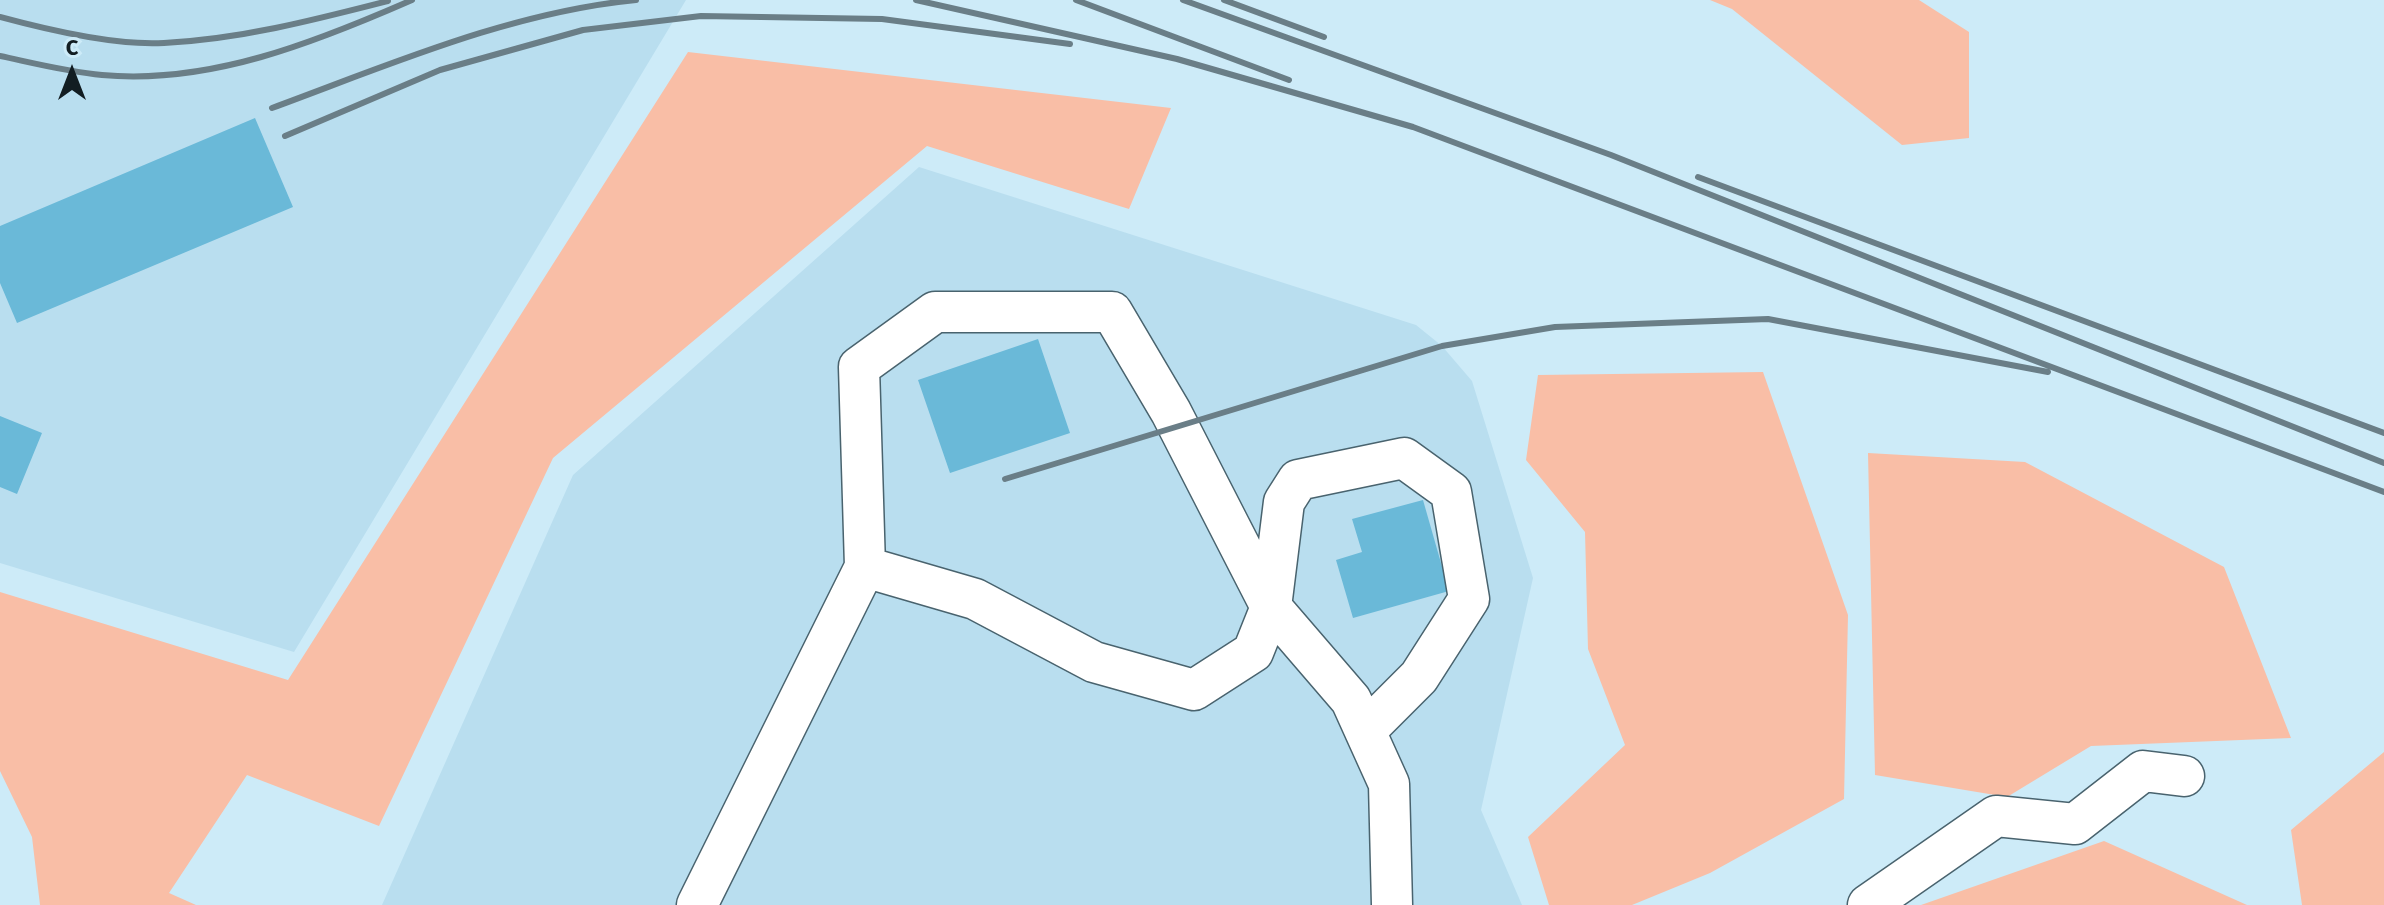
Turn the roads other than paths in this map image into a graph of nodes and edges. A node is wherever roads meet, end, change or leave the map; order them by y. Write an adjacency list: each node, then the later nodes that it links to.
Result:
1 (865, 567): 2 (lane); 2 (lane); 5 (lane)
2 (1271, 607): 3 (lane); 3 (lane)
3 (1365, 731): 6 (lane)
4 (2184, 776): 7 (lane)
5 (697, 905)
6 (1392, 905)
7 (1868, 905)

